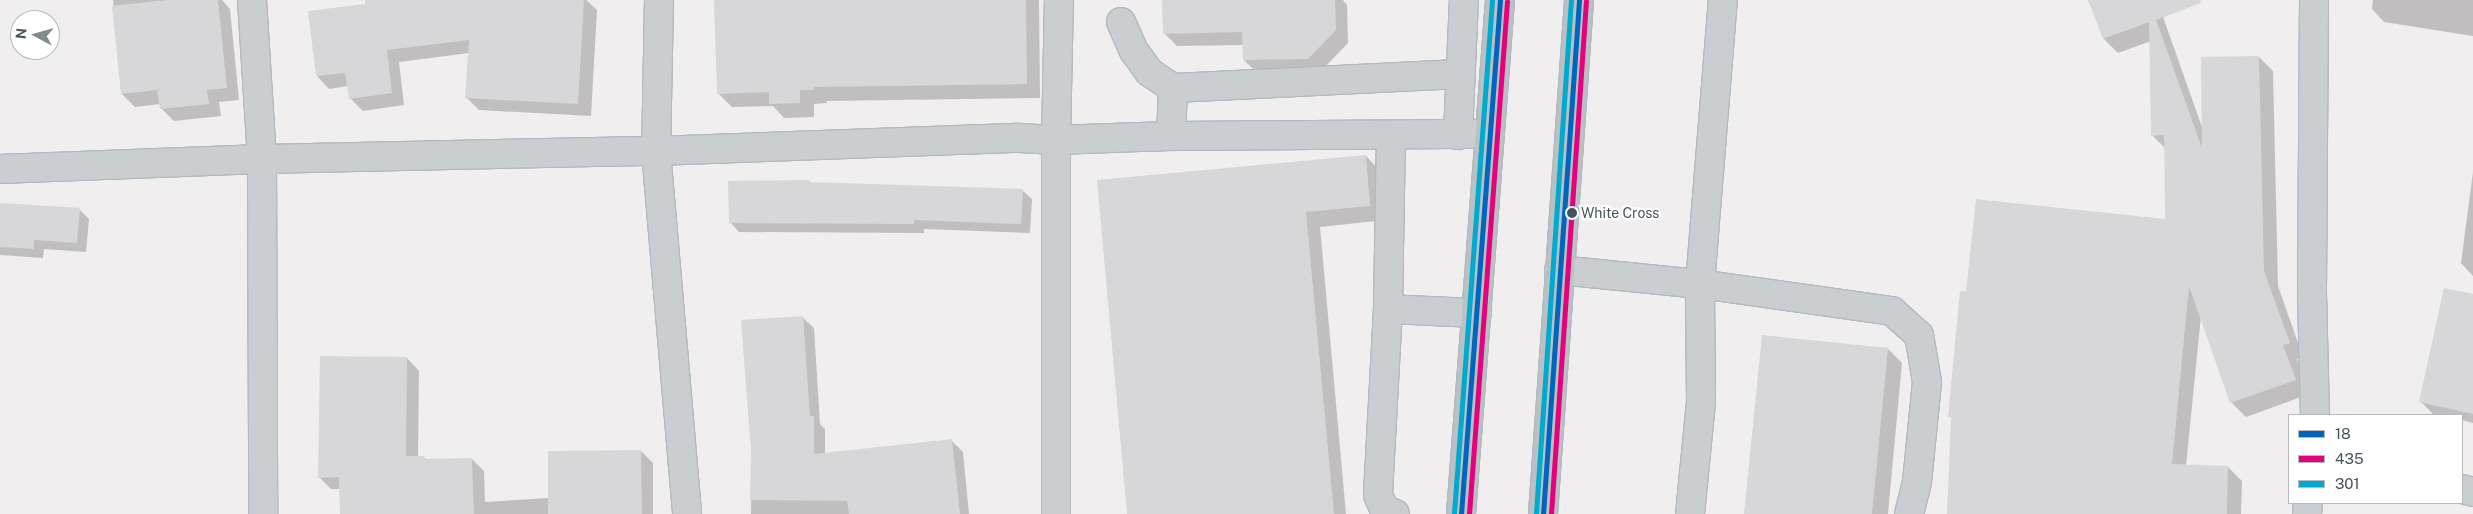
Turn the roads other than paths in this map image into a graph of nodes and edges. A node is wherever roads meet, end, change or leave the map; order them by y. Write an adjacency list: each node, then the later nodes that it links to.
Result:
1 (252, 0): 18 (street)
2 (659, 0): 17 (street)
3 (1059, 0): 16 (street)
4 (1464, 0): 10 (street)
5 (1500, 0): 12 (highway)
6 (1579, 0): 20 (highway)
7 (1723, 0): 21 (street)
8 (2314, 0): 24 (street)
9 (1121, 22): 11 (street)
10 (1460, 74): 11 (street); 14 (street)
11 (1173, 88): 15 (street)
12 (1490, 134): 14 (street); 23 (highway)
13 (1391, 135): 14 (street); 15 (street); 22 (street)
14 (1458, 135)
15 (1171, 136): 16 (street)
16 (1056, 140): 17 (street); 27 (street)
17 (656, 151): 18 (street); 26 (street)
18 (262, 159): 19 (street); 25 (street)
19 (0, 169)
20 (1559, 270): 21 (street); 30 (highway)
21 (1700, 284): 31 (street); 32 (street)
22 (1388, 309): 23 (street); 28 (street)
23 (1477, 313): 29 (highway)
24 (2315, 414)
25 (263, 514)
26 (687, 514)
27 (1056, 514)
28 (1395, 514)
29 (1461, 514)
30 (1543, 514)
31 (1690, 514)
32 (1910, 514)

